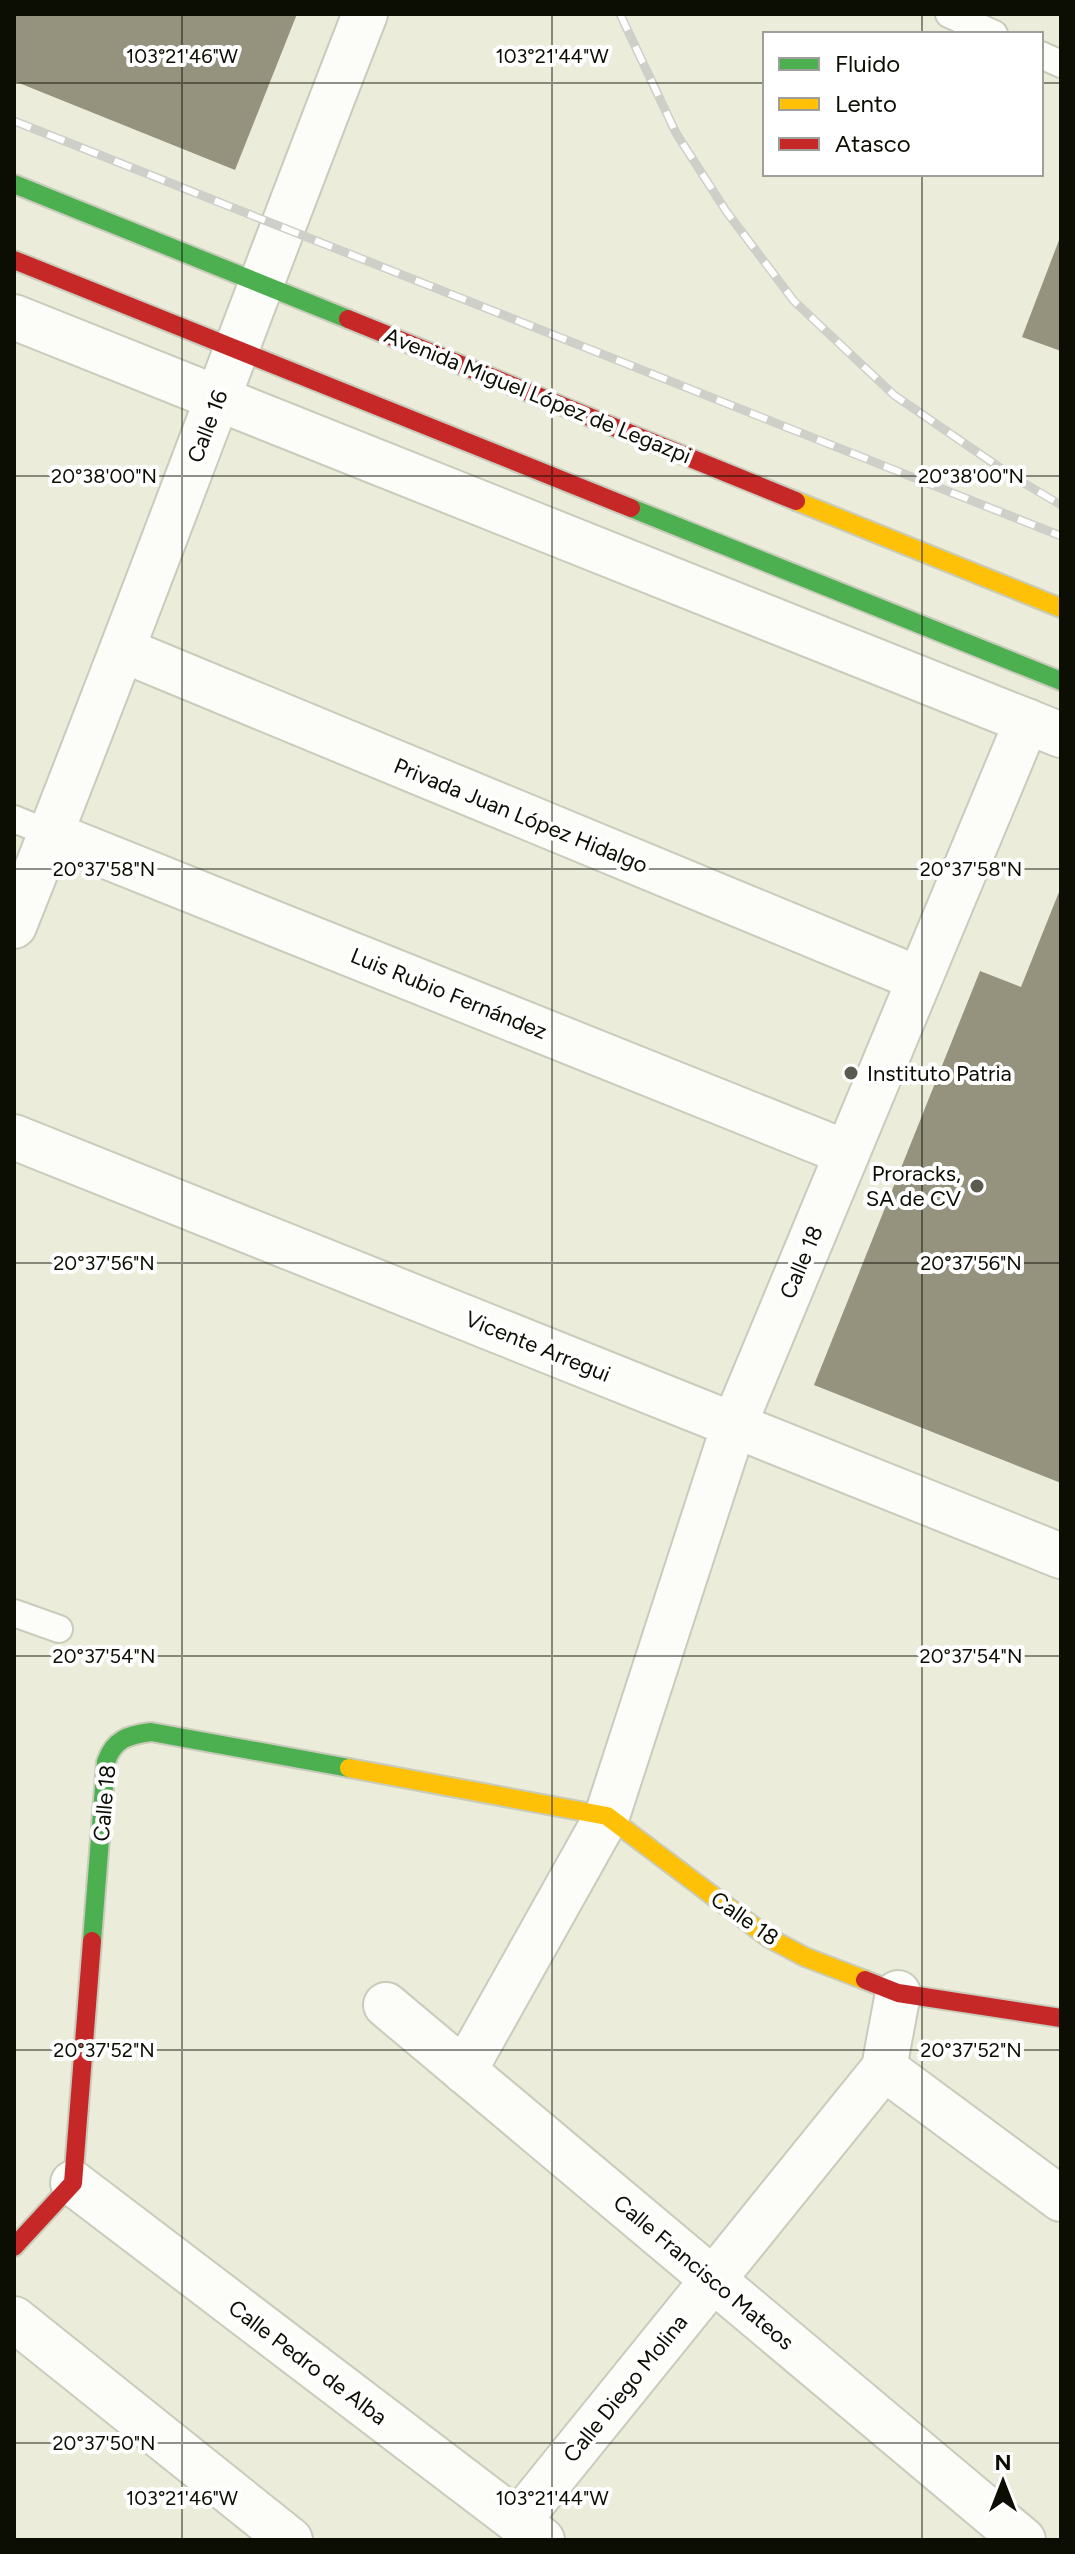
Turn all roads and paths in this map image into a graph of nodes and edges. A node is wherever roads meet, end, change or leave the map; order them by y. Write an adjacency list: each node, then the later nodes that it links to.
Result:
1 (365, 14): 6 (street, Calle 16)
2 (949, 14): 3 (lane)
3 (990, 32)
4 (14, 184): 6 (main road, Avenida Miguel López de Legazpi)
5 (14, 260): 8 (main road)
6 (261, 283): 8 (street, Calle 16); 10 (main road, Avenida Miguel López de Legazpi)
7 (14, 317): 9 (street)
8 (236, 349): 9 (street, Calle 16); 12 (main road)
9 (217, 398): 11 (street, Calle 16); 13 (street)
10 (1061, 608)
11 (123, 650): 14 (street, Calle 16); 16 (street, Privada Juan López Hidalgo)
12 (1061, 681)
13 (1044, 728): 16 (street, Calle 18)
14 (32, 826): 15 (street, Calle 16); 18 (street, Luis Rubio Fernández)
15 (14, 926)
16 (919, 979): 18 (street, Calle 18)
17 (14, 1137): 19 (street, Vicente Arregui)
18 (847, 1153): 19 (street, Calle 18)
19 (734, 1425): 20 (street, Vicente Arregui); 23 (street, Calle 18)
20 (1061, 1556)
21 (14, 1613): 22 (lane)
22 (59, 1629)
23 (607, 1816): 24 (main road, Calle 18); 28 (street, Calle 18); 29 (main road, Calle 18)
24 (898, 1993): 26 (main road, Calle 18); 27 (street)
25 (386, 2005): 28 (street, Calle Francisco Mateos)
26 (1061, 2018)
27 (884, 2068): 30 (street); 32 (street, Calle Diego Molina)
28 (464, 2071): 32 (street, Calle Francisco Mateos)
29 (73, 2183): 31 (main road); 34 (street, Calle Pedro de Alba)
30 (1061, 2199)
31 (14, 2247)
32 (713, 2279): 34 (street, Calle Diego Molina); 36 (street, Calle Francisco Mateos)
33 (14, 2319): 35 (street)
34 (530, 2530)
35 (290, 2540)
36 (1023, 2540)

